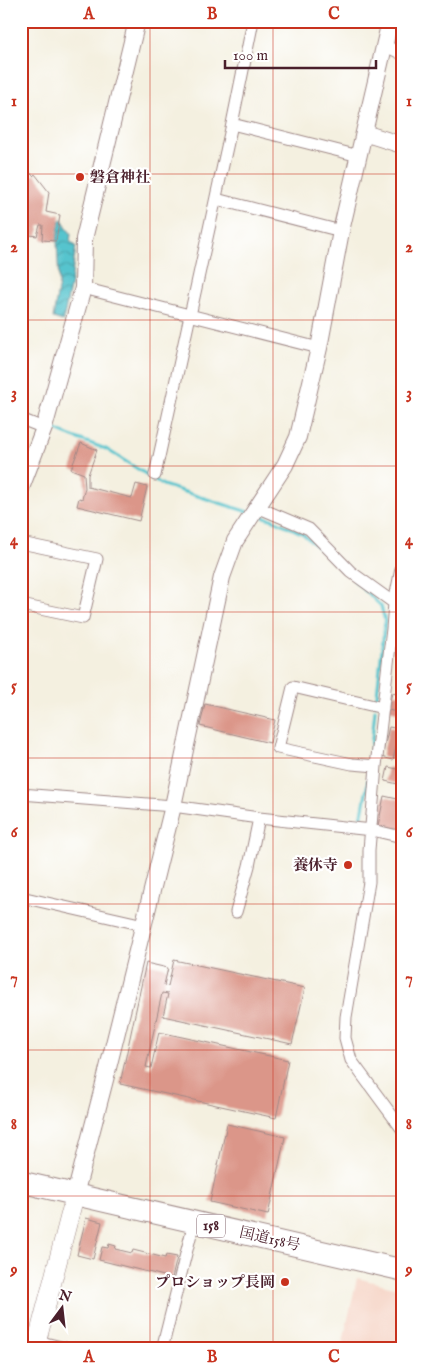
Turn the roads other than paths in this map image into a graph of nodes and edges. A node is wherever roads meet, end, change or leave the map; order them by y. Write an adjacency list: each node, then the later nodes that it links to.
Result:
1 (137, 21): 13 (street)
2 (253, 21): 7 (street)
3 (390, 21): 4 (street); 5 (street)
4 (402, 24)
5 (384, 45): 6 (street); 8 (street)
6 (402, 54)
7 (232, 124): 10 (street); 11 (street)
8 (364, 133): 9 (street); 10 (street)
9 (402, 145)
10 (359, 156): 12 (street)
11 (216, 199): 12 (street); 14 (street)
12 (342, 231): 15 (street)
13 (82, 288): 14 (street); 17 (street)
14 (190, 315): 15 (street); 18 (street)
15 (319, 348): 20 (street)
16 (21, 419): 17 (street)
17 (44, 428): 19 (street)
18 (155, 475)
19 (21, 488)
20 (257, 507): 23 (street); 29 (street)
21 (21, 543): 24 (street)
22 (402, 564): 23 (street)
23 (394, 603): 25 (street)
24 (21, 605)
25 (397, 630): 26 (street)
26 (383, 708): 27 (street); 27 (street)
27 (376, 766): 31 (street)
28 (21, 794): 29 (street)
29 (173, 806): 30 (street); 35 (street)
30 (259, 818): 31 (street); 34 (street)
31 (372, 830): 32 (street); 36 (street)
32 (402, 837)
33 (21, 897): 35 (street)
34 (236, 912)
35 (144, 924): 38 (street)
36 (402, 1129)
37 (21, 1182): 38 (highway, 国道158号 / 158)
38 (75, 1195): 39 (highway, 国道158号 / 158); 41 (main road)
39 (194, 1222): 40 (highway, 国道158号 / 158); 43 (street)
40 (402, 1270)
41 (36, 1345): 42 (street)
42 (69, 1349)
43 (162, 1349)

